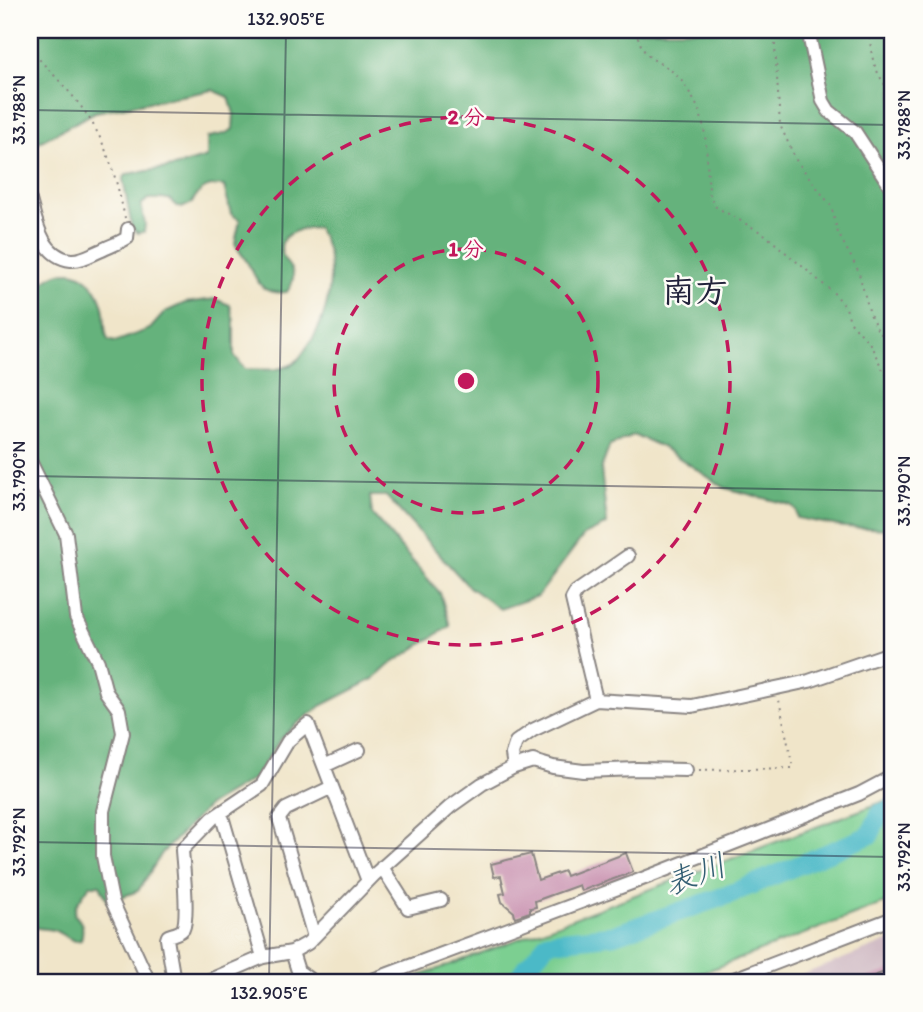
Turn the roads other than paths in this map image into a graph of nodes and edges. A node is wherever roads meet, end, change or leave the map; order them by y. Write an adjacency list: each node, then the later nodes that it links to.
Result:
1 (808, 30): 2 (street)
2 (893, 190)
3 (30, 200): 4 (street)
4 (128, 229)
5 (30, 461): 23 (street)
6 (628, 556): 8 (street)
7 (893, 652): 8 (street)
8 (596, 700): 11 (street)
9 (359, 750): 10 (street)
10 (324, 766): 14 (street); 15 (street)
11 (514, 767): 12 (street); 16 (street)
12 (686, 770)
13 (893, 776): 27 (street)
14 (332, 787): 17 (street); 20 (street)
15 (221, 813): 22 (street); 24 (street)
16 (382, 867): 17 (street); 18 (street)
17 (368, 881): 20 (street)
18 (441, 900)
19 (893, 918): 28 (street)
20 (314, 937): 21 (street)
21 (292, 952): 22 (street); 26 (street)
22 (263, 957): 25 (street)
23 (149, 982)
24 (177, 982)
25 (205, 982)
26 (313, 982)
27 (367, 982)
28 (726, 982)

